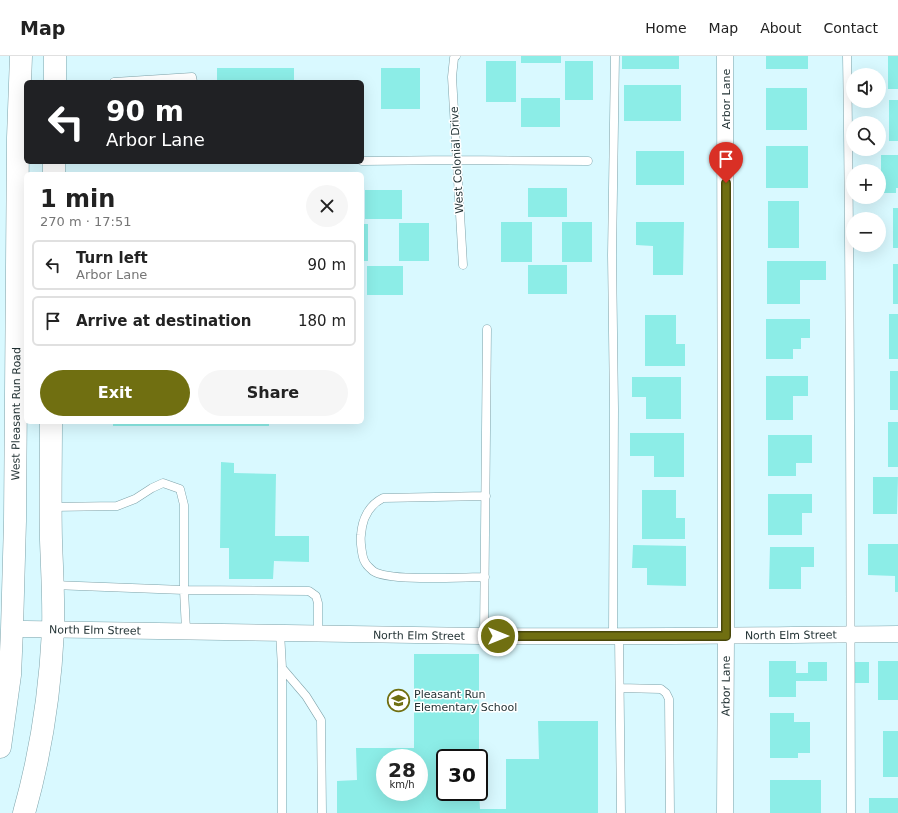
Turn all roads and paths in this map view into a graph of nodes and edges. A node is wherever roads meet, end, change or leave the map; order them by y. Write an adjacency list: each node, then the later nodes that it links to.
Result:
1 (21, 56): 21 (main road, West Pleasant Run Road)
2 (55, 56): 7 (main road)
3 (456, 56): 10 (lane, West Colonial Drive)
4 (615, 56): 29 (lane)
5 (725, 56): 30 (street, Arbor Lane)
6 (847, 56): 26 (lane)
7 (55, 80)
8 (145, 80): 9 (lane)
9 (193, 80)
10 (457, 160): 11 (lane); 12 (lane); 13 (lane, West Colonial Drive)
11 (364, 161)
12 (588, 161)
13 (463, 265)
14 (487, 330): 16 (lane)
15 (51, 424): 17 (main road)
16 (486, 496): 18 (lane); 18 (lane)
17 (51, 507): 19 (main road); 20 (lane)
18 (485, 577): 28 (lane)
19 (52, 585): 20 (lane); 22 (main road)
20 (184, 590): 23 (lane); 25 (lane)
21 (9, 629): 22 (street, North Elm Street); 33 (main road, West Pleasant Run Road)
22 (53, 629): 23 (street, North Elm Street); 34 (main road)
23 (186, 630): 24 (street, North Elm Street)
24 (280, 632): 25 (street, North Elm Street); 31 (lane)
25 (318, 633): 28 (street, North Elm Street)
26 (851, 634): 27 (street, North Elm Street); 30 (street, North Elm Street); 40 (lane)
27 (898, 634)
28 (484, 636): 29 (street, North Elm Street)
29 (616, 636): 30 (street, North Elm Street); 32 (lane)
30 (726, 636): 39 (street, Arbor Lane)
31 (282, 668): 35 (lane); 36 (lane)
32 (620, 688): 37 (lane); 38 (lane)
33 (0, 747)
34 (24, 813)
35 (282, 813)
36 (322, 813)
37 (621, 813)
38 (670, 813)
39 (725, 813)
40 (851, 813)

